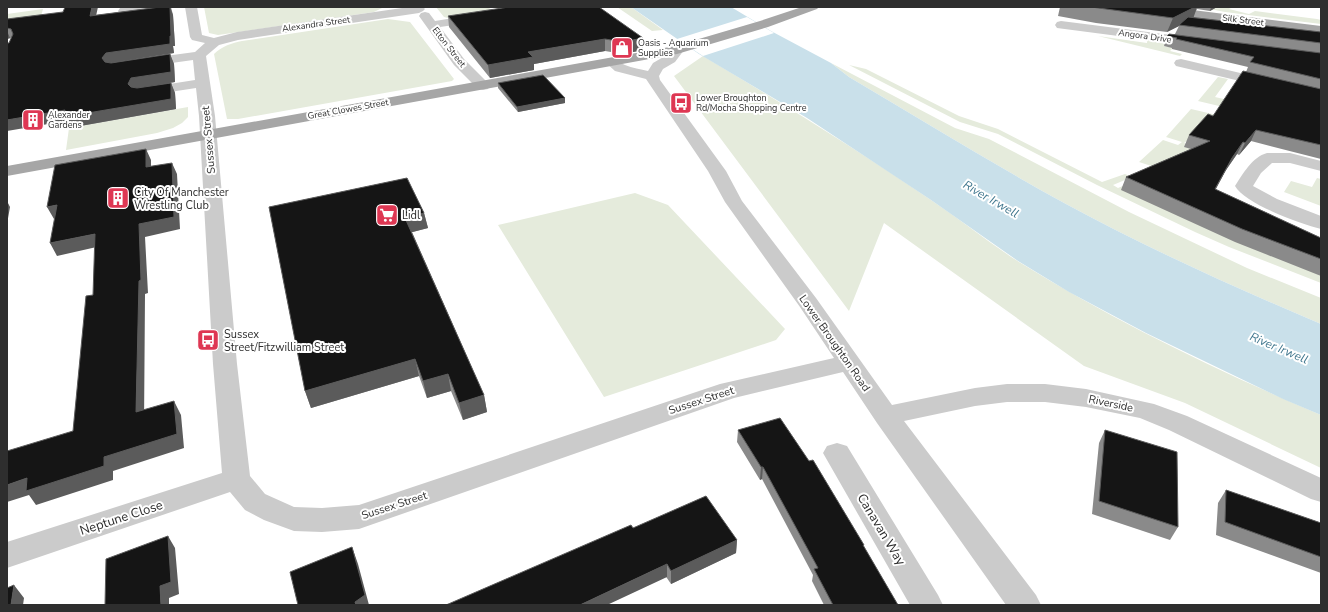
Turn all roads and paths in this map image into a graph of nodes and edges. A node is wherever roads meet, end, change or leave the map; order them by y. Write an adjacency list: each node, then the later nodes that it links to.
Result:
1 (158, 7): 6 (street)
2 (191, 7): 12 (street)
3 (812, 7): 13 (main road, Great Clowes Street)
4 (1141, 7): 10 (main road, Silk Street)
5 (418, 8): 8 (street, Elton Street); 12 (street, Alexandra Street)
6 (124, 12)
7 (493, 16): 8 (street)
8 (432, 25): 21 (street, Elton Street)
9 (1061, 25): 11 (street, Angora Drive)
10 (1321, 30)
11 (1208, 44)
12 (206, 49): 17 (street, Alexandra Street); 20 (street, Sussex Street)
13 (683, 49): 15 (main road, Great Clowes Street); 19 (street)
14 (1226, 59): 18 (street)
15 (612, 62): 19 (street); 21 (main road, Great Clowes Street)
16 (1181, 64): 18 (street)
17 (128, 65)
18 (1215, 71): 23 (street)
19 (652, 76): 28 (street, Lower Broughton Road)
20 (202, 83): 22 (street); 24 (street, Sussex Street)
21 (483, 86): 24 (main road, Great Clowes Street)
22 (142, 93)
23 (1321, 96)
24 (208, 135): 26 (main road, Great Clowes Street); 31 (street, Sussex Street)
25 (1321, 166): 27 (street)
26 (7, 171)
27 (1321, 223)
28 (849, 363): 29 (street, Lower Broughton Road); 31 (street, Sussex Street)
29 (886, 416): 32 (street, Riverside); 35 (street, Lower Broughton Road)
30 (837, 453): 34 (street, Canavan Way)
31 (236, 479): 33 (street, Neptune Close)
32 (1321, 491)
33 (7, 555)
34 (927, 605)
35 (1025, 605)

